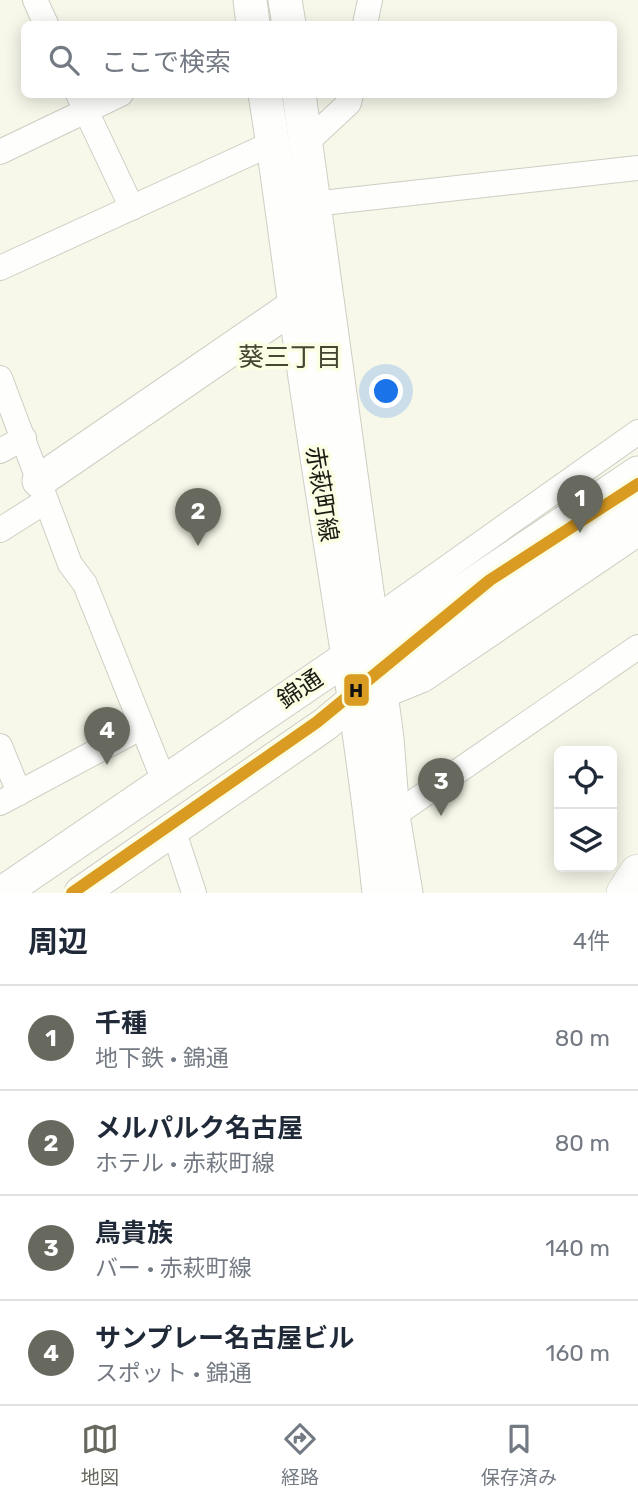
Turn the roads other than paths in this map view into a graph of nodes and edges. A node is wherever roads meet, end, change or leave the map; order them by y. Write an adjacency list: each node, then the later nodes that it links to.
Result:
1 (250, 0): 4 (street)
2 (285, 0): 5 (street)
3 (370, 0): 6 (street)
4 (253, 21)
5 (288, 21)
6 (366, 21)
7 (104, 98): 11 (street)
8 (266, 98): 13 (street, 赤萩町線)
9 (300, 98): 12 (street, 赤萩町線)
10 (350, 98): 12 (street)
11 (82, 103): 14 (street); 17 (street)
12 (306, 143): 16 (street, 赤萩町線)
13 (273, 144): 17 (street); 20 (street, 赤萩町線)
14 (0, 152)
15 (638, 168): 16 (street)
16 (313, 204): 19 (street, 赤萩町線)
17 (132, 208): 18 (street)
18 (0, 268)
19 (327, 298): 20 (street); 31 (street, 赤萩町線)
20 (293, 306): 26 (street); 31 (street, 赤萩町線)
21 (0, 378): 23 (street)
22 (638, 432): 31 (street)
23 (24, 438): 24 (street); 26 (street)
24 (0, 451)
25 (638, 473): 30 (street, 錦通)
26 (43, 491): 28 (street); 34 (street)
27 (638, 503): 30 (street, 錦通)
28 (0, 530)
29 (638, 534): 33 (street)
30 (502, 579): 31 (street, 錦通); 33 (street, 錦通)
31 (363, 641): 33 (street, 赤萩町線); 36 (street, 錦通)
32 (638, 646): 38 (street)
33 (371, 693): 38 (street, 赤萩町線); 39 (street, 錦通); 44 (street, 赤萩町線)
34 (142, 727): 36 (street); 37 (street)
35 (0, 746): 37 (street)
36 (164, 781): 41 (street, 錦通)
37 (10, 798)
38 (393, 816): 45 (street, 赤萩町線)
39 (173, 829): 42 (street, 錦通); 43 (street)
40 (638, 873): 46 (main road)
41 (2, 893)
42 (81, 893)
43 (194, 893)
44 (379, 893)
45 (406, 893)
46 (625, 893)

